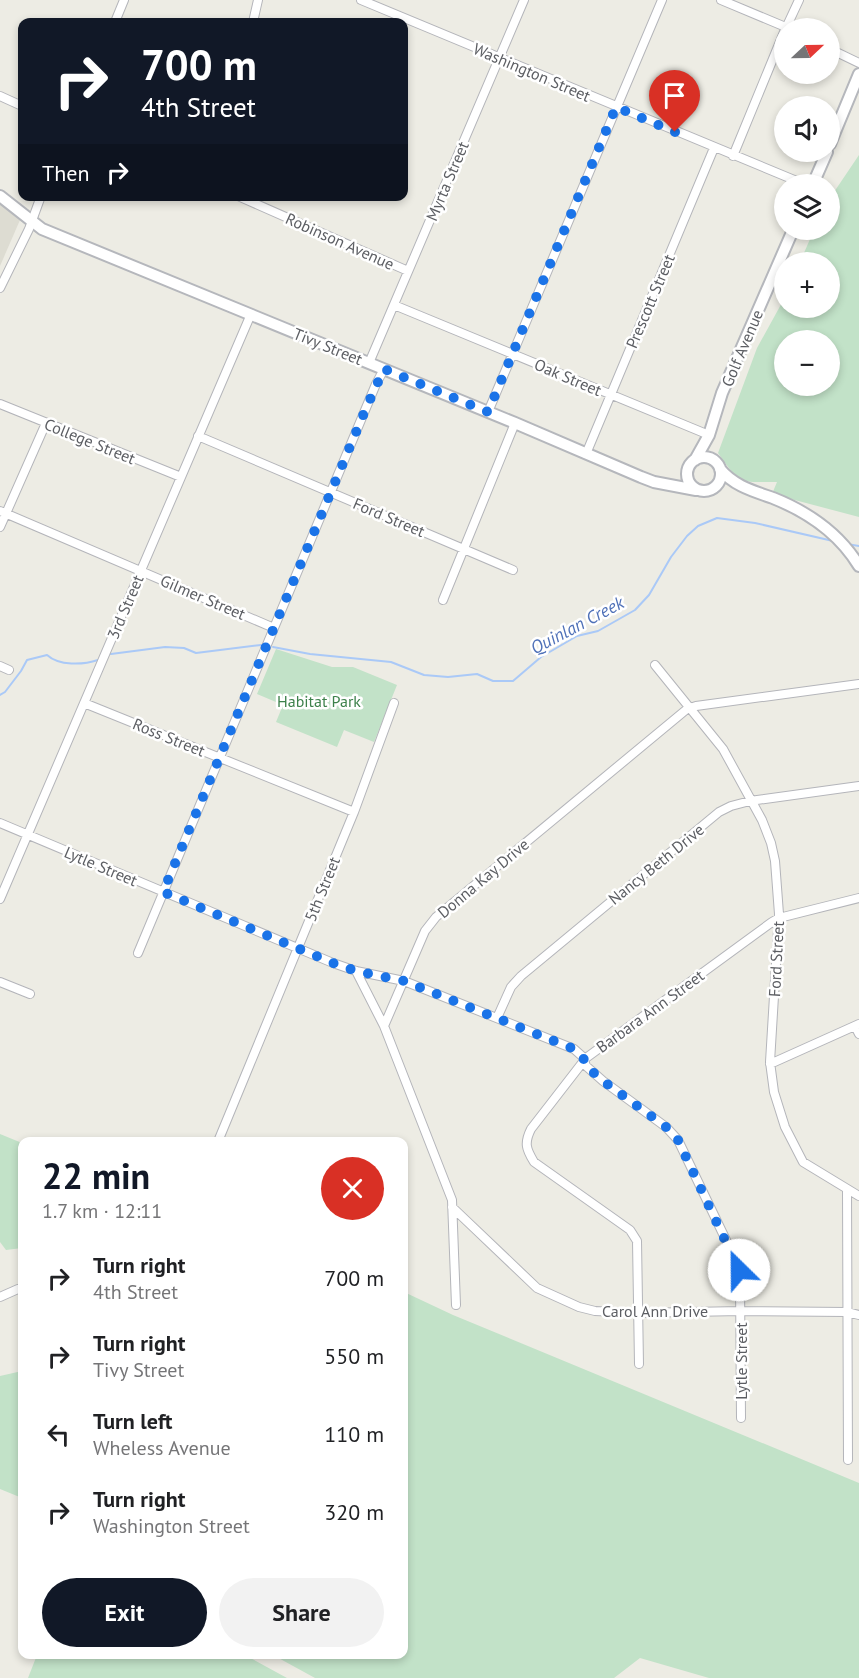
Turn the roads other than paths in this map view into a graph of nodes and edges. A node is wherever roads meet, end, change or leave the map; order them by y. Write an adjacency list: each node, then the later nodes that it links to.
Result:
1 (124, 0): 8 (street)
2 (258, 0): 9 (street)
3 (361, 0): 10 (street, Washington Street)
4 (524, 0): 15 (street, Myrta Street)
5 (662, 0): 22 (street)
6 (721, 0): 13 (street)
7 (799, 0): 11 (street)
8 (117, 18)
9 (254, 18)
10 (404, 18)
11 (791, 18)
12 (408, 20): 15 (street, Washington Street)
13 (774, 24)
14 (840, 54): 17 (street)
15 (500, 58): 22 (street, Washington Street); 32 (street, Myrta Street)
16 (774, 58): 25 (street)
17 (859, 63)
18 (859, 74): 19 (street)
19 (855, 95): 23 (street)
20 (0, 96): 21 (street)
21 (18, 104)
22 (616, 107): 24 (street, Washington Street); 36 (street)
23 (840, 124)
24 (714, 148): 25 (street, Washington Street); 39 (street, Prescott Street)
25 (733, 156): 26 (street, Washington Street)
26 (779, 174)
27 (0, 196): 30 (street, Tivy Street)
28 (39, 201): 30 (street)
29 (249, 201): 32 (street, Robinson Avenue)
30 (31, 220): 33 (street); 35 (street, Tivy Street)
31 (789, 240): 44 (street, Golf Avenue)
32 (408, 271): 34 (street, Myrta Street)
33 (0, 288)
34 (394, 305): 36 (street, Oak Street); 37 (street, Myrta Street)
35 (250, 314): 37 (street, Tivy Street); 45 (street, 3rd Street)
36 (512, 354): 39 (street, Oak Street); 41 (street)
37 (369, 363): 38 (street, Tivy Street)
38 (384, 369): 41 (street, Tivy Street); 55 (street)
39 (611, 395): 44 (street, Oak Street); 46 (street, Prescott Street)
40 (0, 404): 42 (street, College Street)
41 (488, 412): 43 (street, Tivy Street)
42 (46, 423): 50 (street, College Street); 56 (street)
43 (515, 423): 46 (street, Tivy Street); 58 (street)
44 (709, 435): 47 (street, Golf Avenue); 48 (street, Golf Avenue)
45 (198, 436): 50 (street, 3rd Street); 55 (street, Ford Street)
46 (586, 454): 51 (street, Tivy Street)
47 (695, 460): 48 (street); 49 (street)
48 (717, 465): 52 (street); 54 (street)
49 (687, 471): 51 (street); 53 (street)
50 (181, 477): 60 (street, 3rd Street)
51 (664, 484): 53 (street, Tivy Street)
52 (713, 489): 53 (street); 54 (street)
53 (696, 490)
54 (747, 490): 59 (street)
55 (331, 492): 58 (street, Ford Street); 63 (street)
56 (3, 512): 57 (street); 60 (street, Gilmer Street)
57 (0, 527)
58 (464, 549): 61 (street, Ford Street); 62 (street)
59 (859, 566)
60 (141, 570): 63 (street, Gilmer Street); 68 (street, 3rd Street)
61 (513, 570)
62 (443, 600)
63 (274, 628): 71 (street)
64 (655, 665): 70 (street, Ford Street)
65 (0, 666): 66 (street)
66 (9, 670)
67 (859, 684): 70 (street, Donna Kay Drive)
68 (84, 703): 71 (street, Ross Street); 76 (street, 3rd Street)
69 (394, 703): 74 (street, 5th Street)
70 (690, 708): 73 (street, Ford Street); 84 (street, Donna Kay Drive)
71 (220, 758): 74 (street, Ross Street); 77 (street)
72 (859, 786): 73 (street, Nancy Beth Drive)
73 (750, 801): 80 (street, Ford Street); 87 (street, Nancy Beth Drive)
74 (354, 812): 81 (street, 5th Street)
75 (0, 823): 76 (street, Lytle Street)
76 (27, 834): 77 (street, Lytle Street); 79 (street, 3rd Street)
77 (163, 892): 81 (street, Lytle Street); 82 (street)
78 (859, 898): 80 (street, Barbara Ann Street)
79 (0, 899)
80 (779, 918): 91 (street, Barbara Ann Street); 92 (street, Ford Street)
81 (298, 948): 83 (street, Lytle Street); 93 (street, 5th Street)
82 (138, 953)
83 (356, 971): 84 (street, Lytle Street); 89 (street)
84 (404, 981): 87 (street, Lytle Street); 89 (street, Donna Kay Drive)
85 (0, 982): 86 (street)
86 (30, 994)
87 (497, 1018): 91 (street, Lytle Street)
88 (857, 1025): 90 (street); 92 (street)
89 (384, 1026): 96 (street)
90 (859, 1034)
91 (584, 1060): 100 (street, Lytle Street); 102 (street, Barbara Ann Street)
92 (771, 1064): 94 (street, Ford Street)
93 (220, 1137)
94 (847, 1189): 95 (street, Ford Street); 101 (street)
95 (859, 1196)
96 (452, 1207): 99 (street); 102 (street, Carol Ann Drive)
97 (18, 1288): 98 (street)
98 (0, 1297)
99 (456, 1305)
100 (741, 1311): 101 (street, Carol Ann Drive); 102 (street, Carol Ann Drive); 105 (street, Lytle Street)
101 (847, 1312): 103 (street, Carol Ann Drive); 106 (street)
102 (637, 1313): 104 (street, Barbara Ann Street)
103 (859, 1315)
104 (639, 1364)
105 (741, 1418)
106 (848, 1460)

